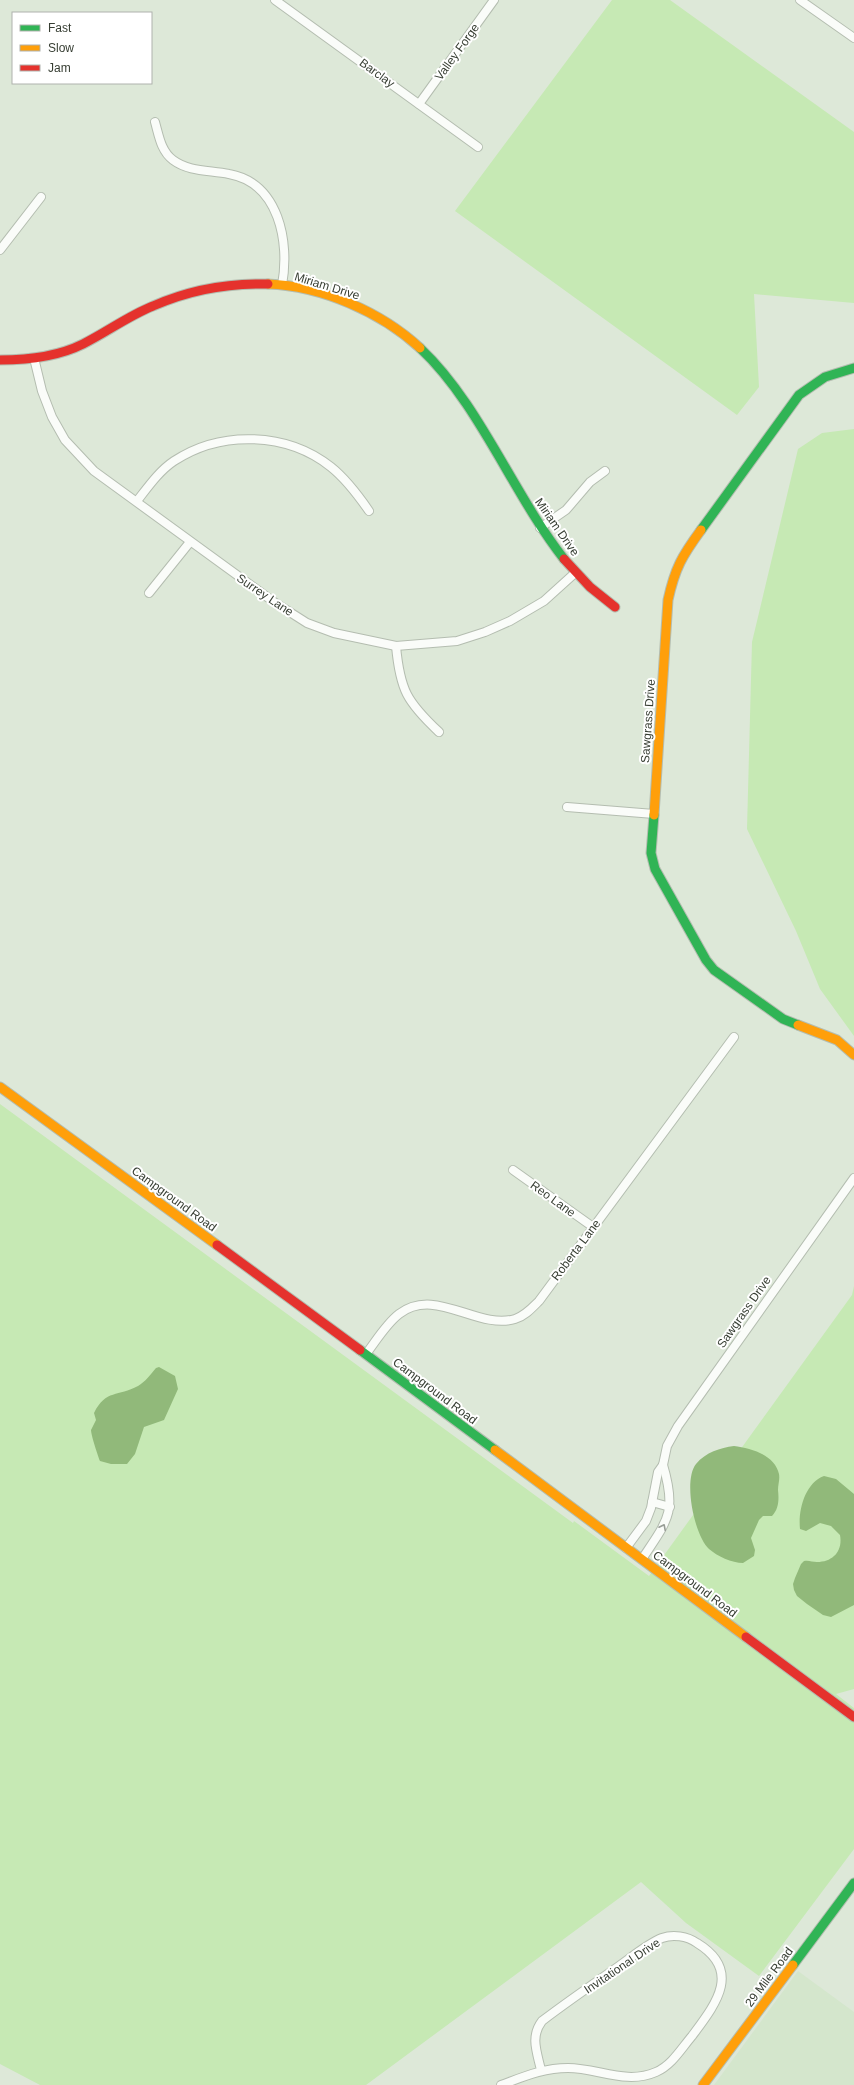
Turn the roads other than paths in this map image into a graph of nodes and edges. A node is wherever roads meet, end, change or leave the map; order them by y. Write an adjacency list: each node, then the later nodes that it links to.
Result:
1 (275, 0): 5 (street, Barclay)
2 (494, 0): 5 (street, Valley Forge)
3 (800, 0): 4 (street)
4 (854, 38)
5 (419, 104): 7 (street, Barclay)
6 (155, 122): 10 (street)
7 (478, 147)
8 (41, 197): 9 (street)
9 (0, 250)
10 (282, 284): 11 (street, Miriam Drive); 17 (street, Miriam Drive)
11 (34, 358): 12 (street, Miriam Drive); 15 (street, Surrey Lane)
12 (0, 360)
13 (854, 368): 25 (street, Sawgrass Drive)
14 (605, 471): 17 (street)
15 (137, 501): 16 (street); 18 (street, Surrey Lane)
16 (369, 511)
17 (540, 528): 19 (street, Miriam Drive)
18 (190, 542): 20 (street); 22 (street, Surrey Lane)
19 (575, 573): 21 (street, Miriam Drive); 22 (street, Surrey Lane)
20 (149, 593)
21 (615, 607)
22 (396, 646): 23 (street)
23 (439, 732)
24 (567, 807): 25 (street)
25 (654, 814): 27 (street, Sawgrass Drive)
26 (734, 1037): 31 (street, Roberta Lane)
27 (854, 1055)
28 (0, 1086): 32 (street, Campground Road)
29 (513, 1170): 31 (street, Reo Lane)
30 (854, 1178): 33 (street, Sawgrass Drive)
31 (593, 1227): 32 (street, Roberta Lane)
32 (366, 1354): 36 (street, Campground Road)
33 (663, 1465): 34 (street, Sawgrass Drive); 35 (street)
34 (652, 1502): 35 (street); 36 (street, Sawgrass Drive)
35 (670, 1507): 37 (street, one-way to 35)
36 (626, 1548): 37 (street, Campground Road)
37 (642, 1560): 38 (street, Campground Road)
38 (854, 1717)
39 (854, 1883): 42 (street, 29 Mile Road)
40 (541, 2070): 40 (street, Invitational Drive); 41 (street, Invitational Drive)
41 (501, 2085)
42 (703, 2085)

